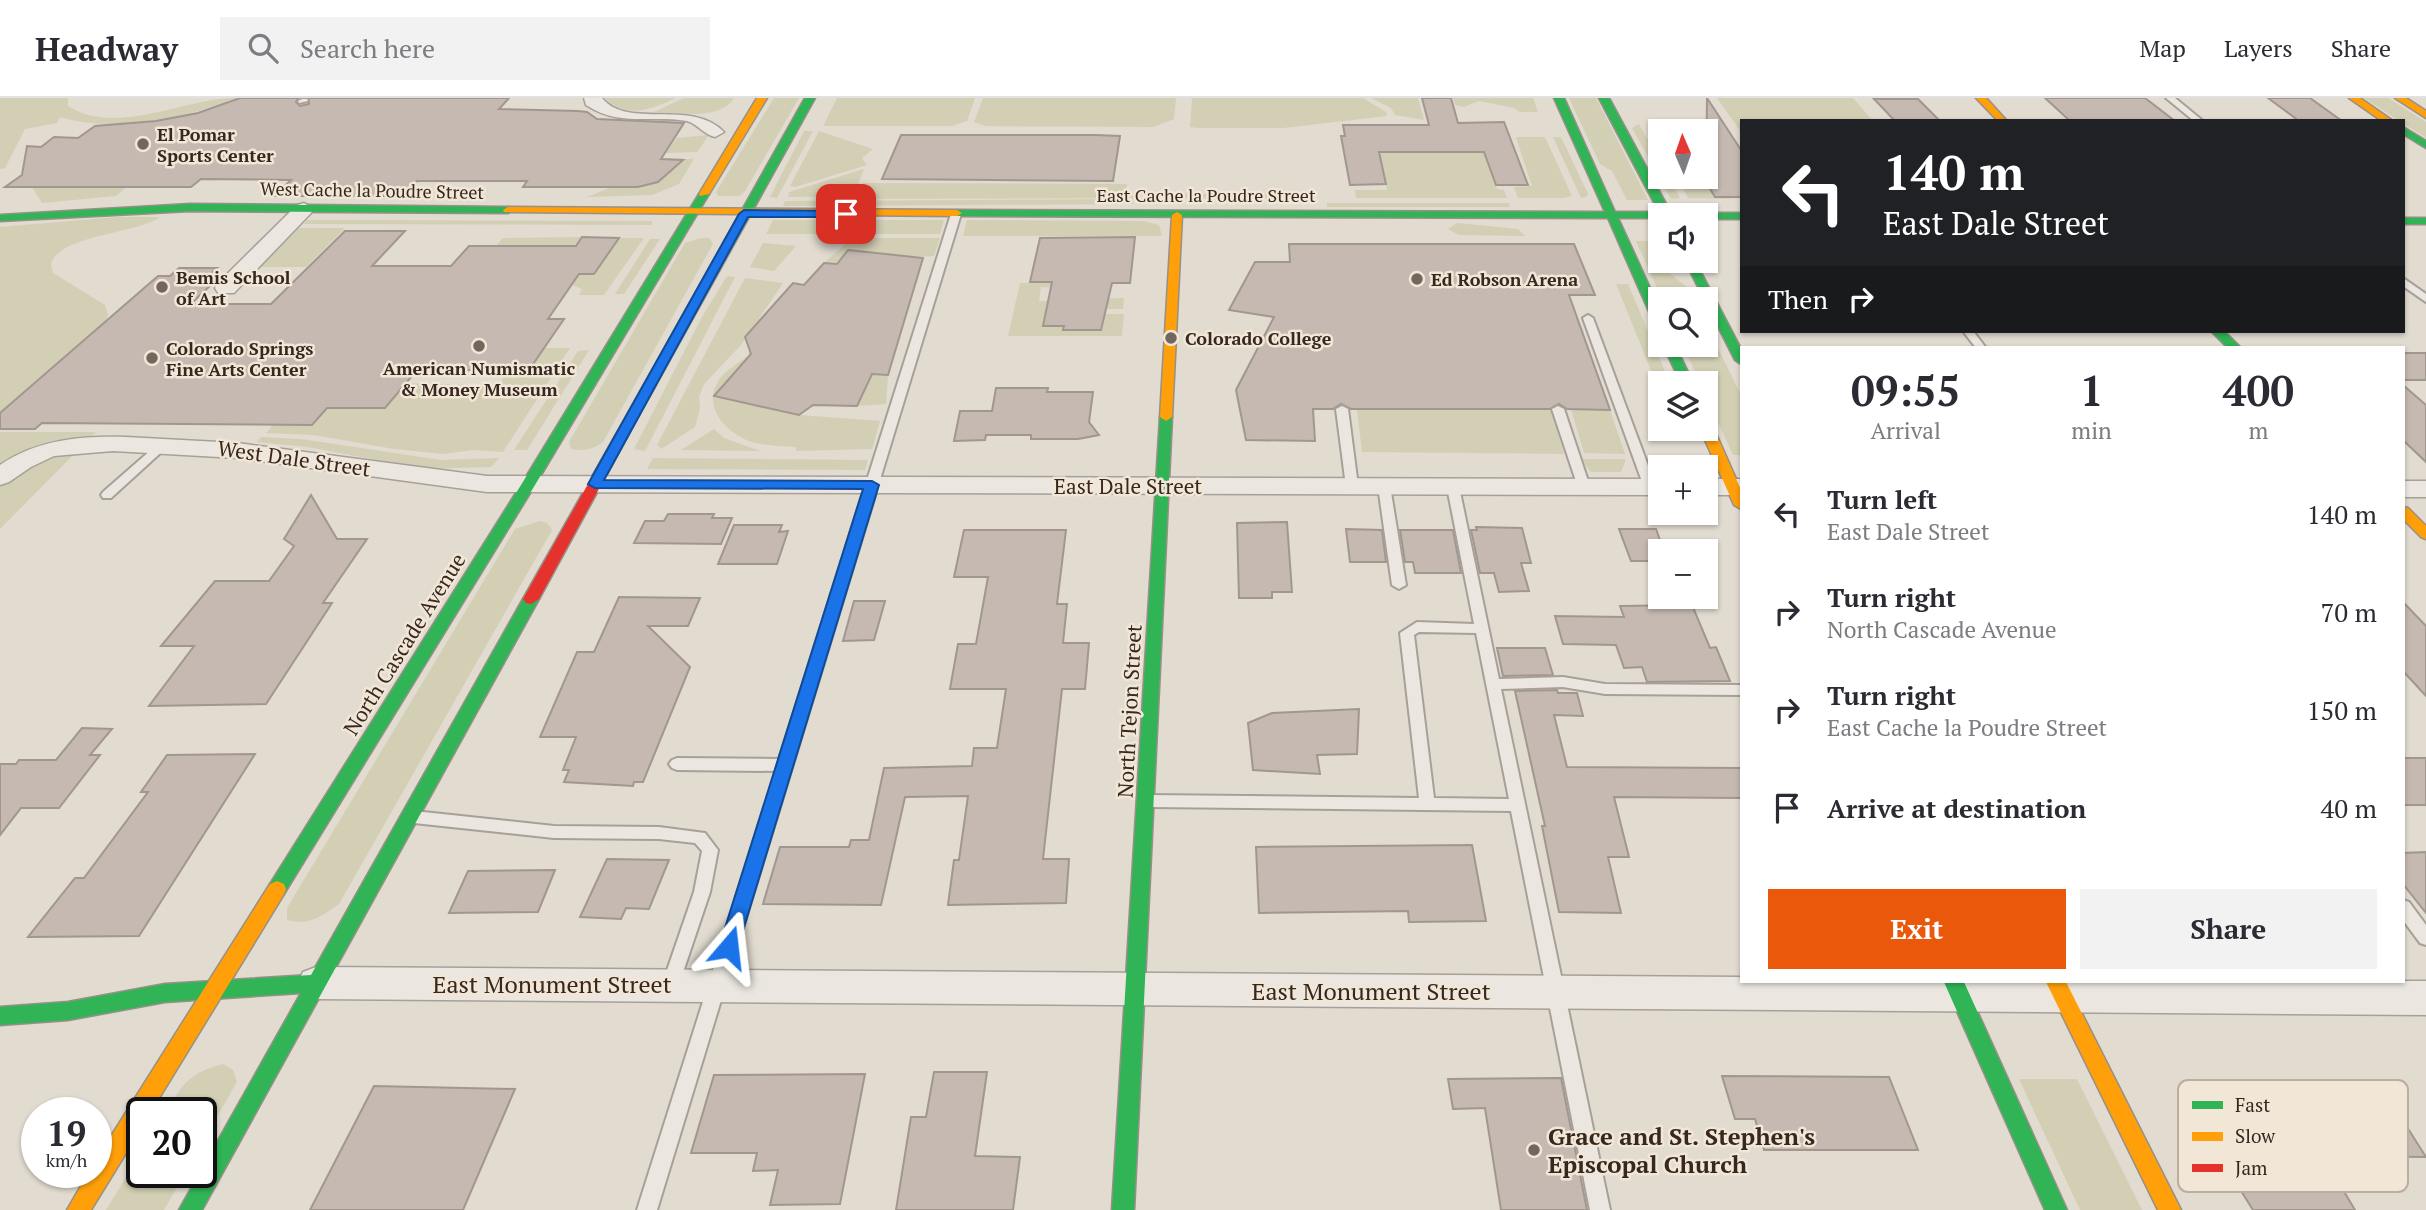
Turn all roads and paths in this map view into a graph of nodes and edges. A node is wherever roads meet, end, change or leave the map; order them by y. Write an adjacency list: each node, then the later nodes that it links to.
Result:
1 (593, 98): 15 (street)
2 (762, 98): 19 (main road, North Cascade Avenue)
3 (810, 98): 20 (main road)
4 (1559, 98): 23 (main road)
5 (1604, 98): 17 (main road)
6 (1980, 98): 11 (main road)
7 (2170, 98): 12 (lane)
8 (2354, 98): 13 (main road)
9 (2400, 98): 10 (main road)
10 (2426, 115)
11 (2001, 119)
12 (2196, 119)
13 (2386, 119)
14 (2405, 131): 16 (main road)
15 (715, 132)
16 (2426, 145)
17 (1661, 203)
18 (304, 209): 19 (main road, West Cache la Poudre Street); 27 (main road, West Cache la Poudre Street); 32 (street)
19 (692, 212): 20 (main road, West Cache la Poudre Street); 46 (main road, North Cascade Avenue)
20 (744, 214): 21 (main road, East Cache la Poudre Street); 45 (main road)
21 (956, 214): 22 (main road, East Cache la Poudre Street); 47 (lane)
22 (1177, 215): 23 (main road, East Cache la Poudre Street); 48 (main road, North Tejon Street)
23 (1612, 215): 24 (main road, East Cache la Poudre Street); 33 (main road)
24 (1648, 215)
25 (1718, 216): 26 (main road)
26 (1740, 216)
27 (0, 219)
28 (2405, 221): 29 (main road)
29 (2426, 221)
30 (1696, 273): 38 (main road)
31 (2405, 283): 34 (lane)
32 (226, 288)
33 (1648, 297)
34 (2426, 299)
35 (1588, 318): 43 (lane)
36 (2219, 333): 37 (main road)
37 (2233, 346)
38 (1740, 358)
39 (1342, 409): 49 (lane)
40 (1559, 409): 52 (lane)
41 (1713, 441): 57 (main road)
42 (163, 445): 44 (street, West Dale Street); 46 (street, West Dale Street); 58 (lane)
43 (1648, 469)
44 (0, 477)
45 (595, 484): 46 (street, West Dale Street); 47 (street, East Dale Street); 70 (main road)
46 (528, 485): 76 (main road, North Cascade Avenue)
47 (872, 485): 48 (street, East Dale Street); 66 (lane)
48 (1162, 486): 49 (street, East Dale Street); 67 (main road, North Tejon Street)
49 (1352, 486): 50 (street, East Dale Street)
50 (1384, 486): 51 (street, East Dale Street); 61 (lane)
51 (1453, 486): 52 (street, East Dale Street); 62 (lane)
52 (1584, 487): 53 (street, East Dale Street)
53 (1648, 487)
54 (1718, 489): 57 (street)
55 (2405, 489): 56 (street)
56 (2426, 489)
57 (1739, 493)
58 (107, 495)
59 (2405, 513): 60 (main road)
60 (2426, 534)
61 (1399, 585)
62 (1482, 629): 63 (lane); 68 (lane)
63 (1493, 684): 64 (lane); 69 (lane)
64 (1740, 690)
65 (677, 764): 66 (lane)
66 (785, 765): 75 (lane)
67 (1145, 802): 68 (lane); 79 (main road, North Tejon Street)
68 (1427, 802): 69 (lane)
69 (1518, 805): 82 (lane)
70 (409, 817): 73 (main road); 74 (lane)
71 (2405, 910): 72 (lane)
72 (2426, 938)
73 (316, 983): 74 (street, East Monument Street); 76 (main road); 86 (main road)
74 (671, 985): 75 (street, East Monument Street)
75 (716, 985): 79 (street, East Monument Street); 87 (lane)
76 (214, 988): 84 (main road); 85 (main road, North Cascade Avenue)
77 (1957, 988): 78 (street, East Monument Street); 82 (street, East Monument Street); 90 (main road)
78 (2059, 988): 80 (street, East Monument Street); 91 (main road)
79 (1134, 989): 82 (street, East Monument Street); 88 (main road, North Tejon Street)
80 (2266, 989): 81 (street, East Monument Street)
81 (2325, 990): 83 (street, East Monument Street)
82 (1556, 992): 89 (lane)
83 (2426, 998)
84 (0, 1016)
85 (78, 1210)
86 (190, 1210)
87 (647, 1210)
88 (1123, 1210)
89 (1600, 1210)
90 (2056, 1210)
91 (2171, 1210)

